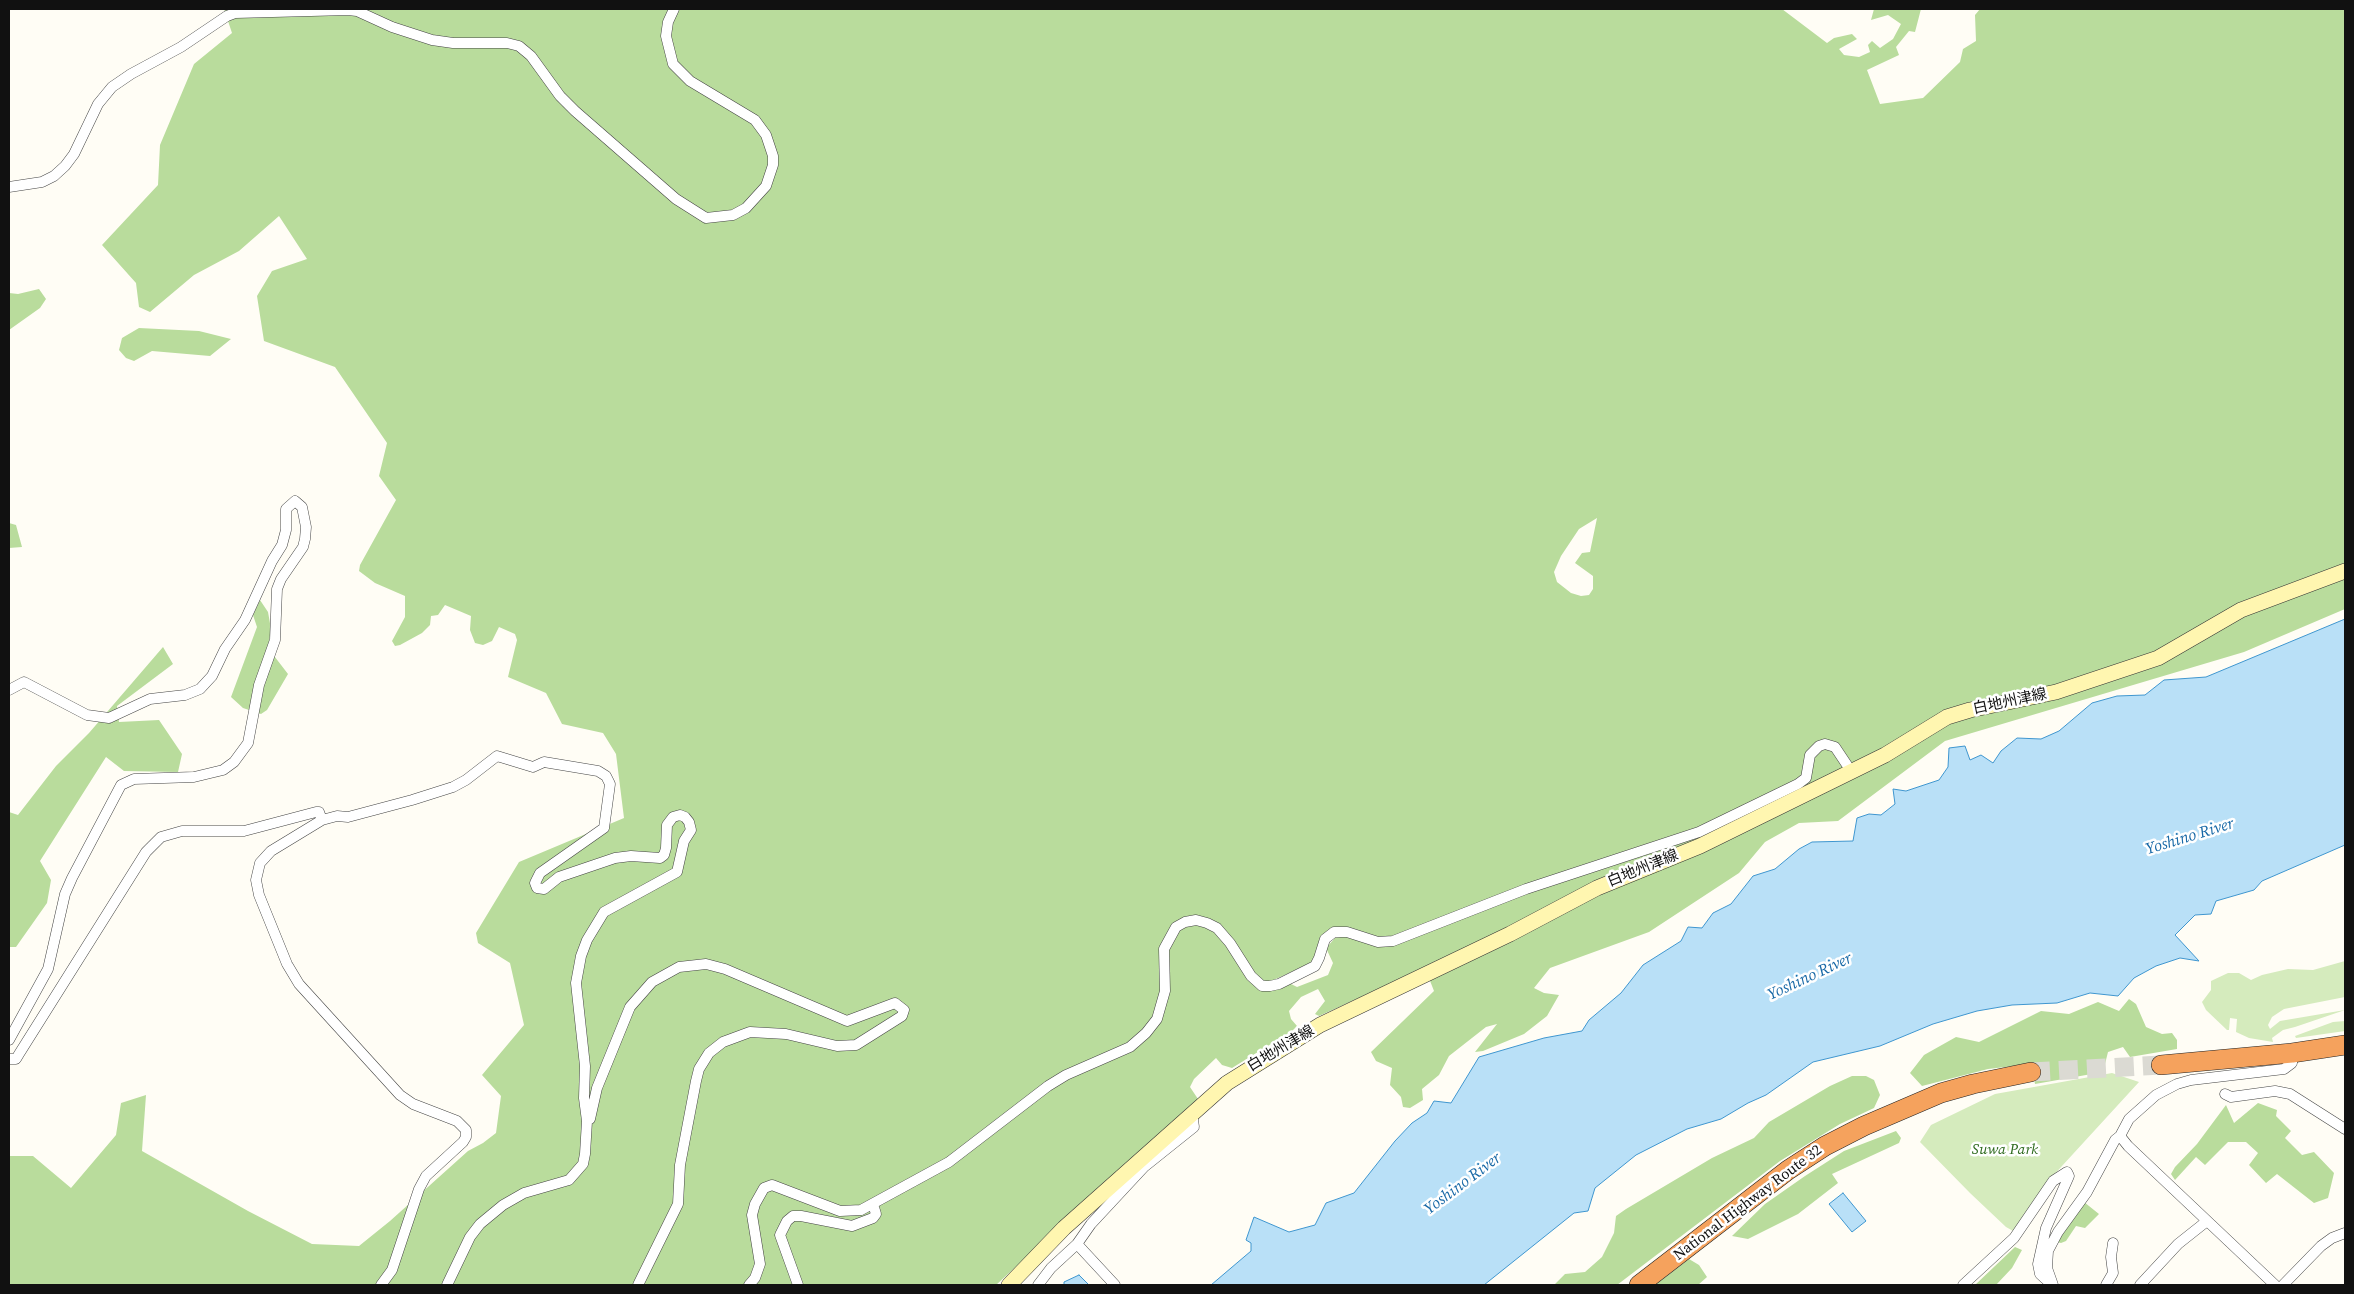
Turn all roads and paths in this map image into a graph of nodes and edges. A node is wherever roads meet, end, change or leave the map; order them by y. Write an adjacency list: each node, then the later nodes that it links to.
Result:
1 (674, 9): 2 (street)
2 (9, 187)
3 (2345, 572): 5 (main road, 白地州津線)
4 (9, 690): 7 (street)
5 (1851, 771): 14 (main road, 白地州津線); 18 (street)
6 (322, 820): 10 (street); 15 (street); 23 (street)
7 (9, 1040)
8 (2345, 1045): 9 (highway)
9 (2292, 1053): 11 (highway); 17 (street)
10 (9, 1059)
11 (2161, 1064)
12 (2031, 1072): 31 (highway, National Highway Route 32)
13 (2225, 1094): 16 (street)
14 (1192, 1113): 22 (street); 28 (main road, 白地州津線)
15 (587, 1129): 24 (street); 25 (street)
16 (2345, 1129)
17 (2120, 1136): 19 (street); 33 (street)
18 (873, 1204): 26 (street); 27 (street)
19 (2207, 1221): 35 (street); 36 (street)
20 (2345, 1233): 37 (street)
21 (2114, 1243): 34 (street)
22 (1077, 1244): 29 (street); 30 (street)
23 (381, 1285)
24 (447, 1285)
25 (638, 1285)
26 (749, 1285)
27 (798, 1285)
28 (1008, 1285)
29 (1038, 1285)
30 (1115, 1285)
31 (1639, 1285)
32 (1963, 1285): 33 (street)
33 (2053, 1285)
34 (2106, 1285)
35 (2140, 1285)
36 (2275, 1285)
37 (2283, 1285)

